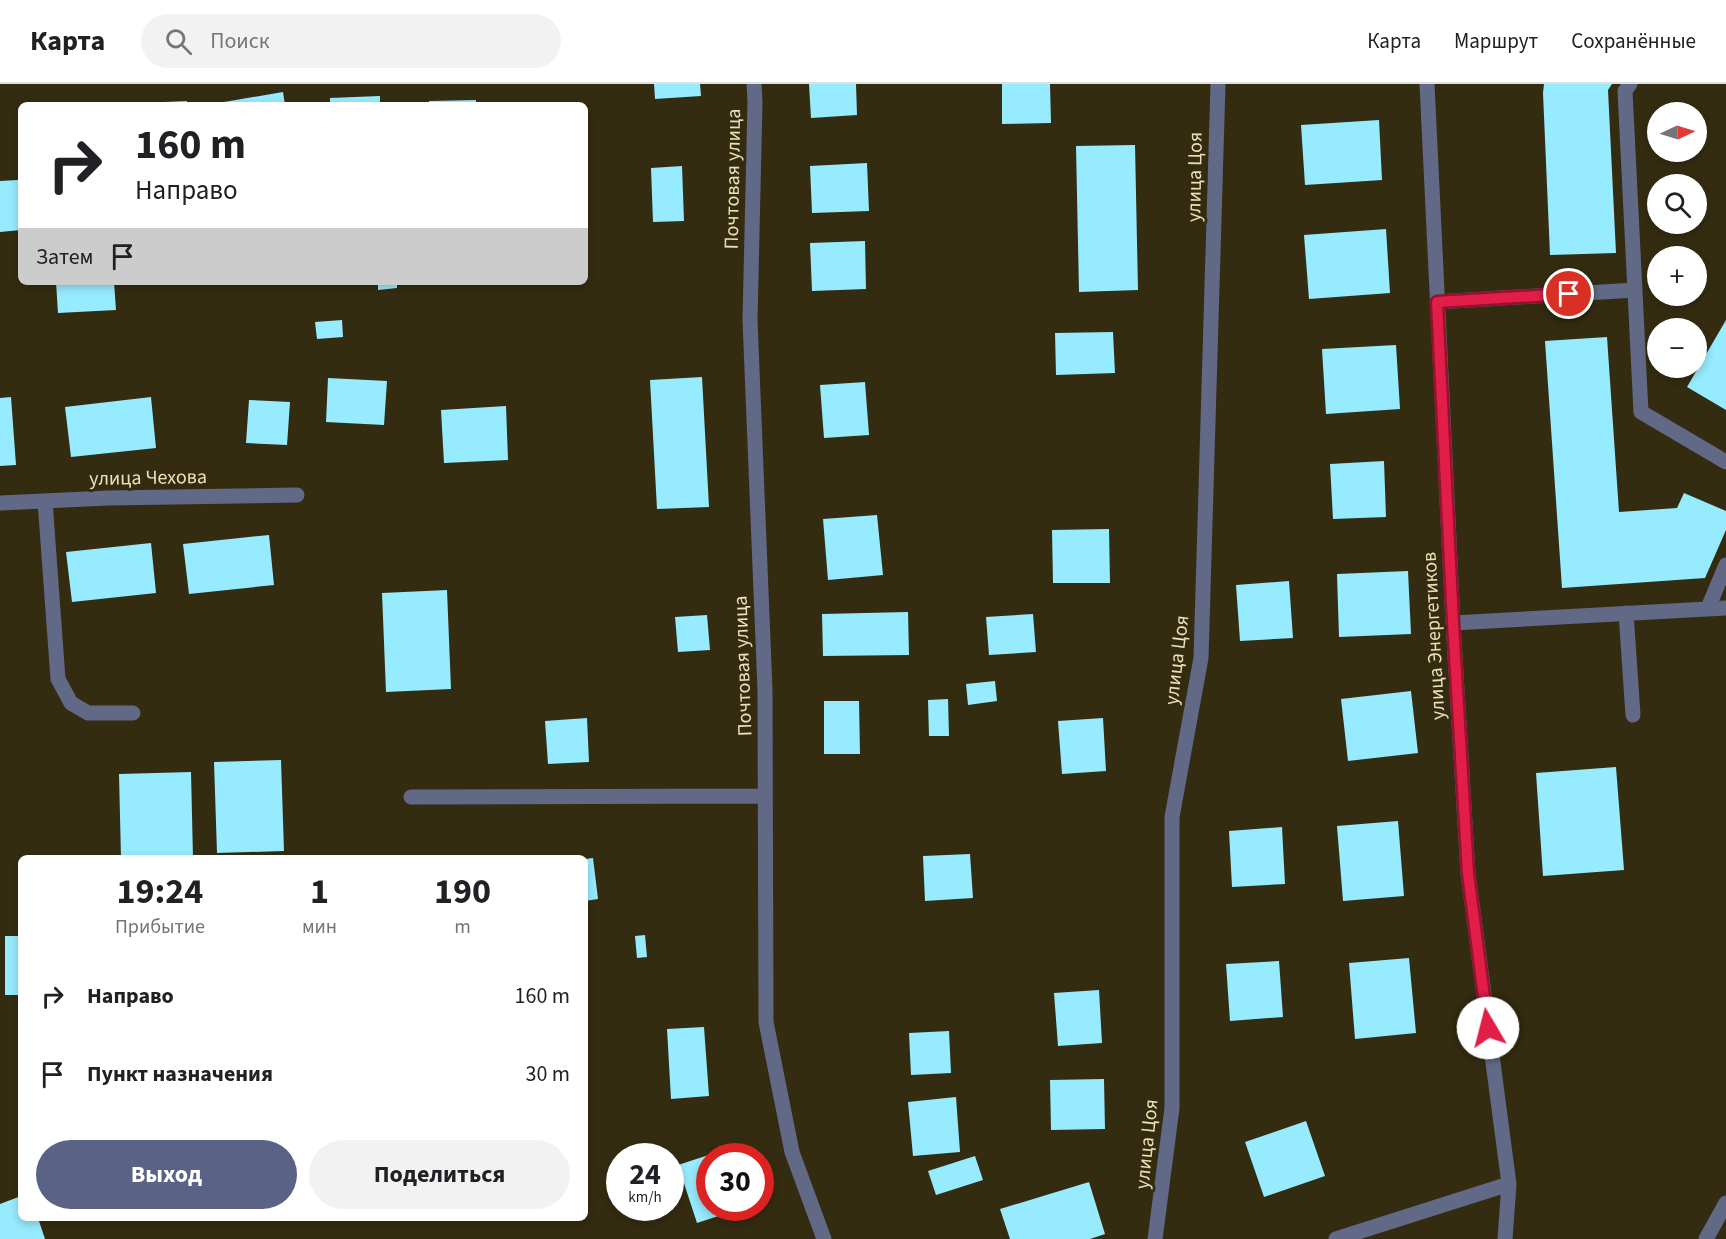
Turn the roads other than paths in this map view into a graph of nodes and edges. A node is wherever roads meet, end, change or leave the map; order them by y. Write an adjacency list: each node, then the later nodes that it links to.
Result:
1 (754, 84): 18 (street, Почтовая улица)
2 (1218, 84): 23 (street, улица Цоя)
3 (1427, 84): 6 (street, улица Энергетиков)
4 (1630, 84): 5 (street)
5 (1635, 290): 6 (street); 7 (street)
6 (1437, 302): 15 (street, улица Энергетиков)
7 (1726, 462)
8 (297, 495): 9 (street, улица Чехова)
9 (45, 501): 10 (street, улица Чехова); 16 (street)
10 (0, 503)
11 (1726, 565): 12 (street)
12 (1708, 608): 13 (street); 14 (street)
13 (1726, 608)
14 (1626, 613): 15 (street); 17 (street)
15 (1453, 623): 20 (street, улица Энергетиков)
16 (133, 713)
17 (1633, 715)
18 (765, 796): 19 (street); 22 (street, Почтовая улица)
19 (411, 797)
20 (1509, 1184): 24 (street); 25 (street, улица Энергетиков)
21 (1726, 1203): 26 (street)
22 (824, 1239)
23 (1155, 1239)
24 (1336, 1239)
25 (1505, 1239)
26 (1706, 1239)

